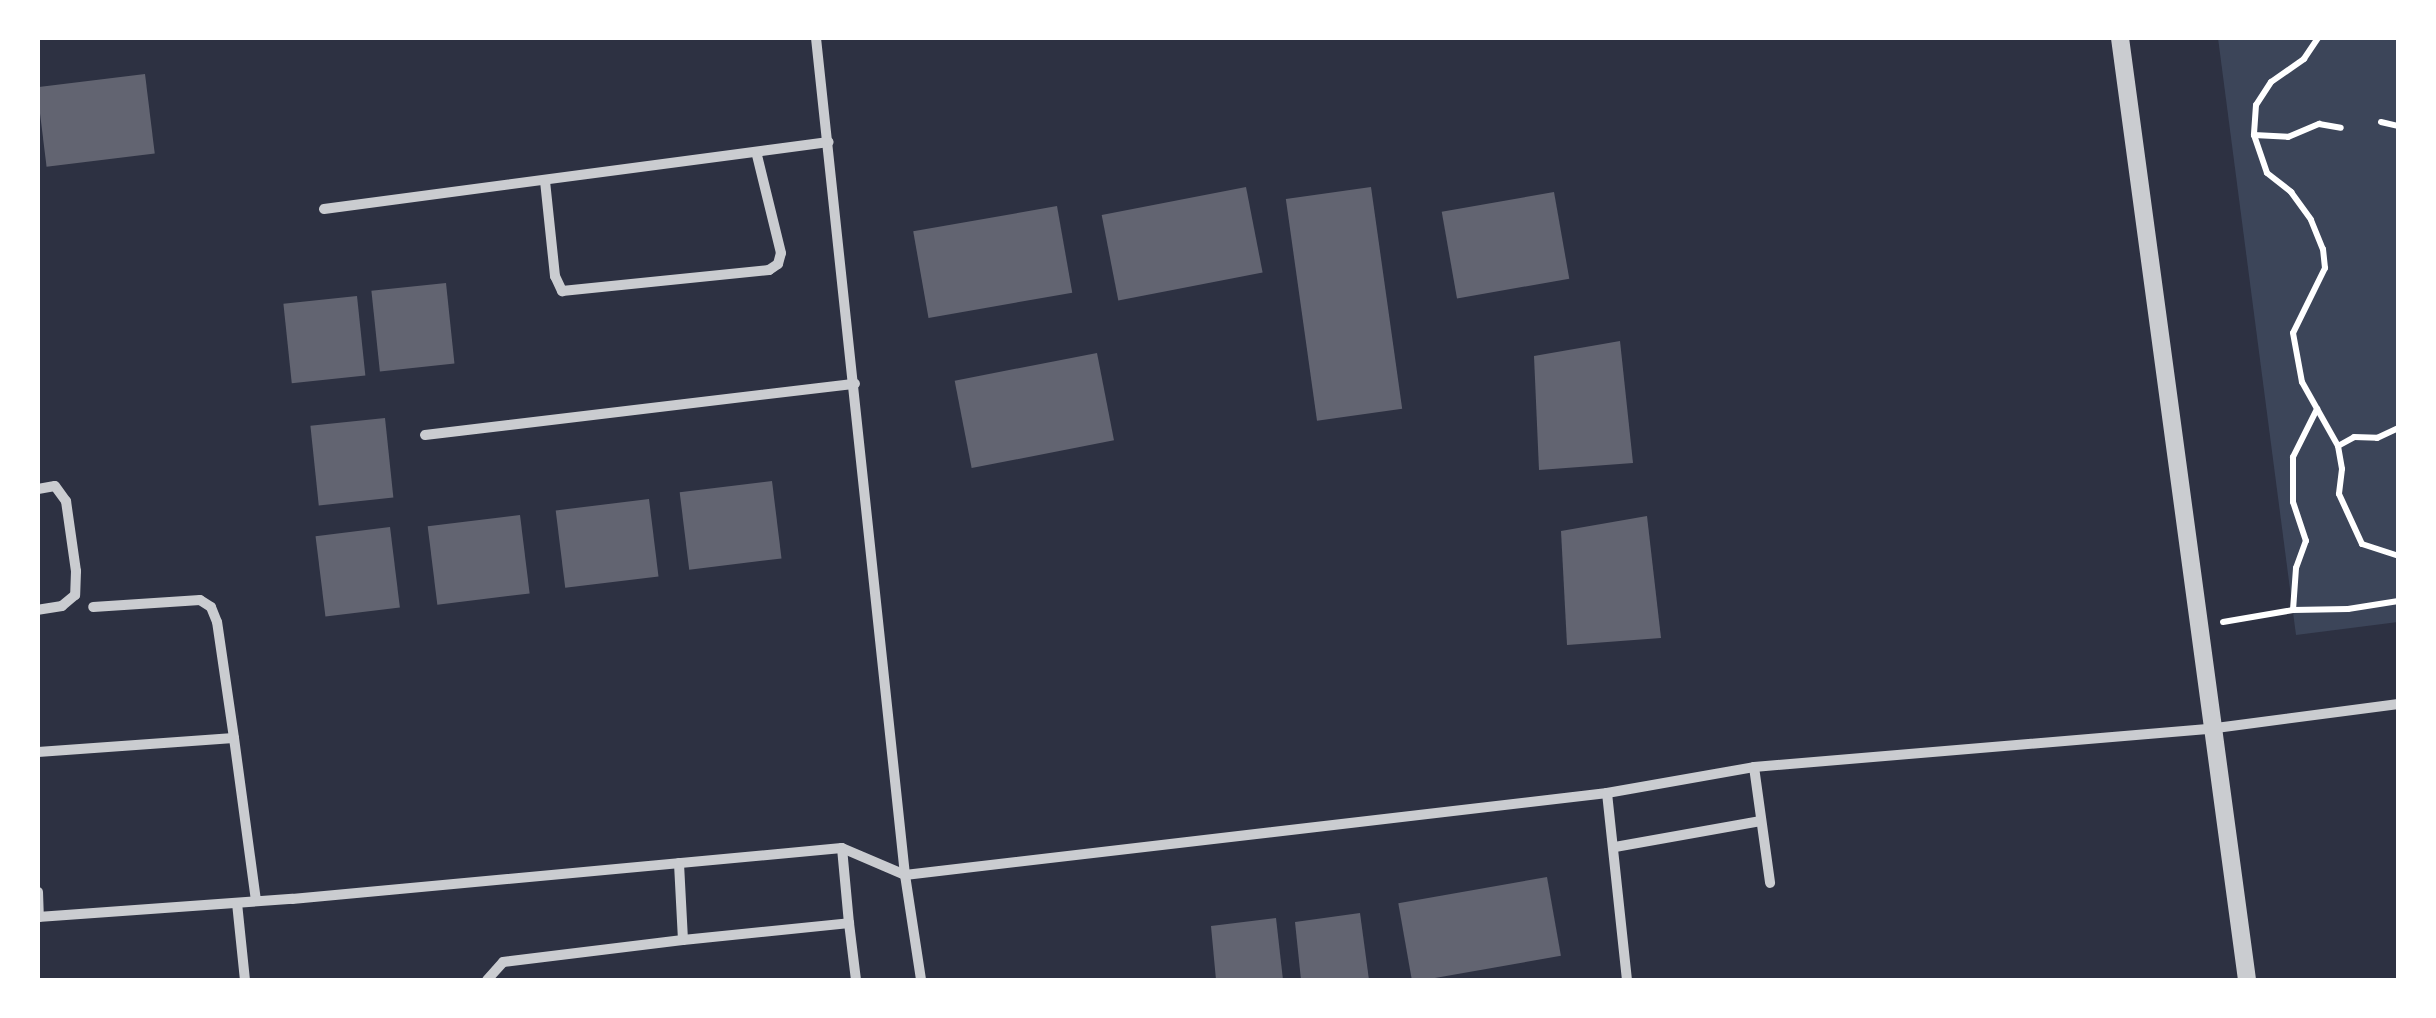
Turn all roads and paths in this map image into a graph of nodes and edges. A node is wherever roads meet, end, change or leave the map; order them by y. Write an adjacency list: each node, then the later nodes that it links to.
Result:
1 (816, 38): 8 (street)
2 (2120, 38): 23 (street)
3 (2318, 38): 7 (path)
4 (2381, 122): 5 (path)
5 (2398, 126)
6 (2341, 128): 7 (path)
7 (2254, 134): 13 (path)
8 (829, 142): 9 (street); 12 (street)
9 (756, 154): 10 (street); 10 (street)
10 (545, 181): 11 (street)
11 (324, 209)
12 (855, 384): 15 (street); 34 (street)
13 (2318, 407): 16 (path); 22 (path)
14 (2398, 428): 16 (path)
15 (425, 435)
16 (2338, 446): 18 (path)
17 (38, 489): 21 (street)
18 (2398, 556)
19 (2398, 600): 22 (path)
20 (93, 606): 26 (street)
21 (38, 610)
22 (2293, 610): 23 (path)
23 (2202, 625): 25 (street)
24 (2398, 704): 25 (street)
25 (2216, 728): 28 (street); 47 (street)
26 (234, 738): 27 (street); 37 (street)
27 (38, 752)
28 (1754, 766): 29 (street); 30 (street)
29 (1607, 793): 31 (street); 34 (street)
30 (1761, 821): 31 (street); 35 (street)
31 (1615, 847): 46 (street)
32 (842, 848): 33 (street); 34 (street); 40 (street)
33 (680, 864): 37 (street); 41 (street)
34 (904, 875): 45 (street)
35 (1770, 883)
36 (38, 892): 39 (street)
37 (256, 901): 38 (street)
38 (238, 903): 39 (street); 42 (street)
39 (38, 917)
40 (849, 923): 41 (street); 44 (street)
41 (684, 940): 43 (street)
42 (245, 980)
43 (487, 980)
44 (856, 980)
45 (921, 980)
46 (1627, 980)
47 (2247, 980)

